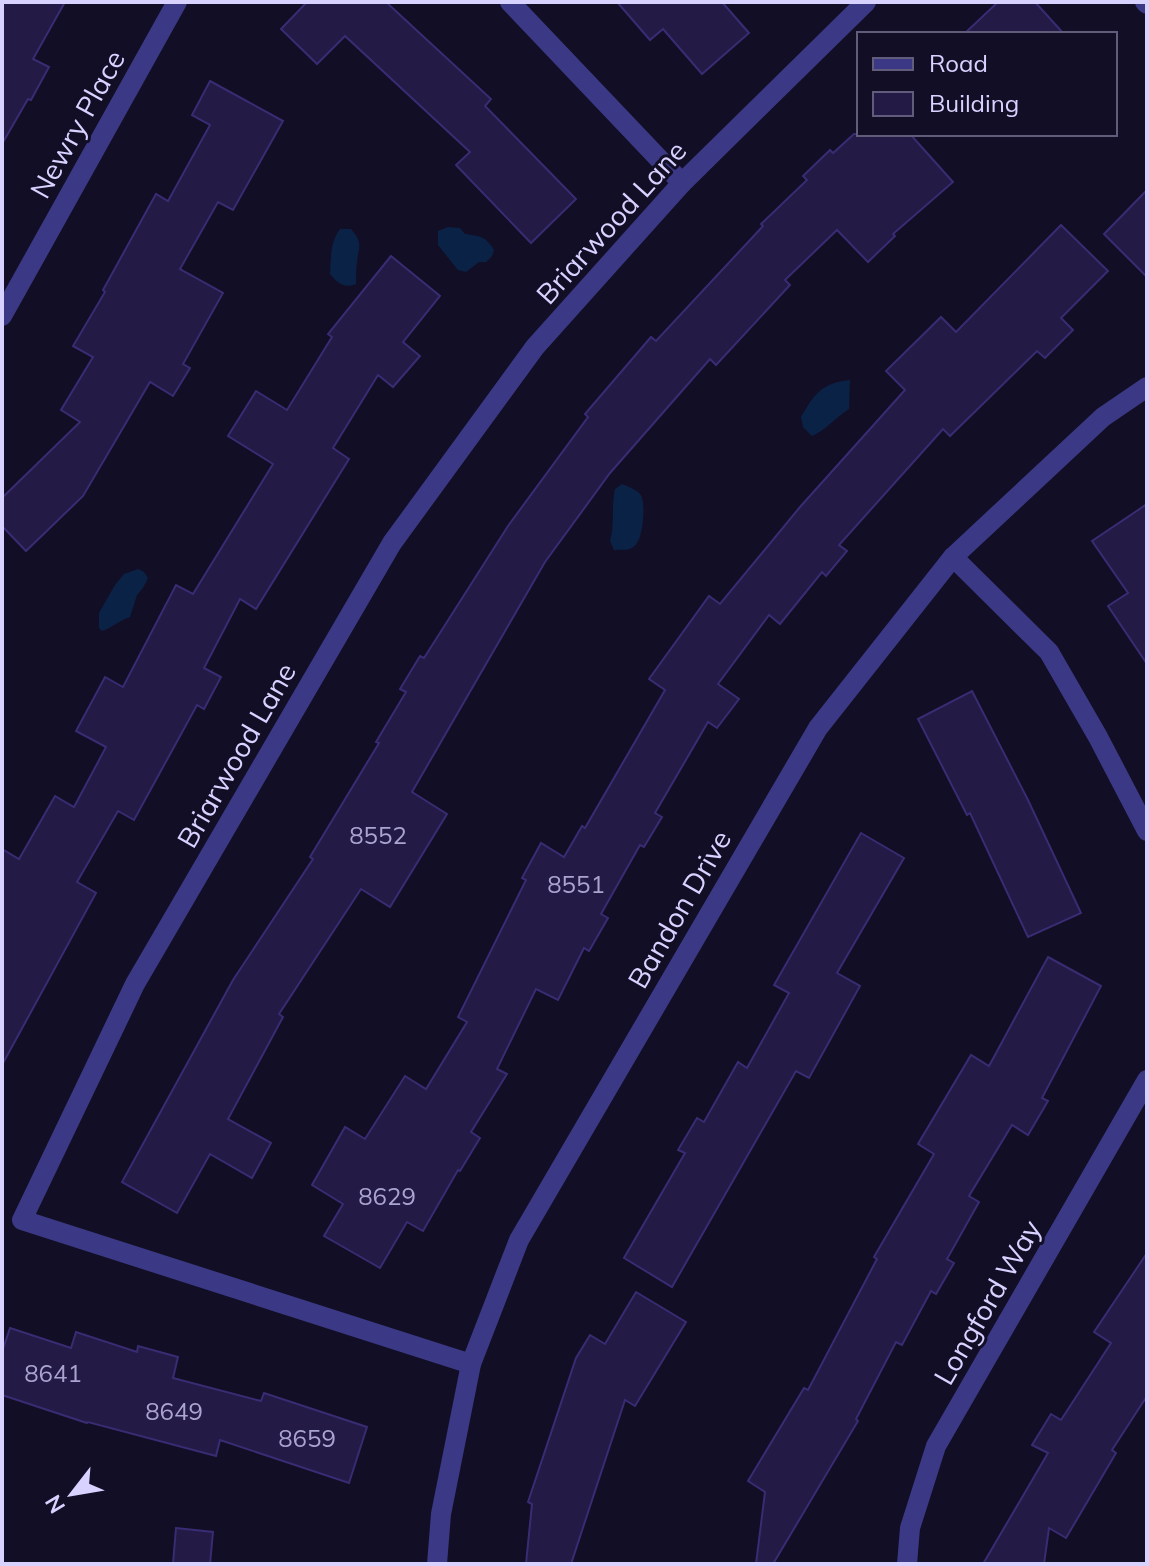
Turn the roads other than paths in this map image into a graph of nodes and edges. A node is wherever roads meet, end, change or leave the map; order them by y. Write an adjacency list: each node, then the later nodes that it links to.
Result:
1 (177, 2): 5 (street, Newry Place)
2 (510, 2): 4 (street)
3 (866, 2): 4 (street, Briarwood Lane)
4 (682, 183): 10 (street, Briarwood Lane)
5 (2, 316)
6 (1147, 387): 7 (street, Bandon Drive)
7 (953, 557): 8 (street); 10 (street, Bandon Drive)
8 (1147, 831)
9 (1147, 1080): 12 (street, Longford Way)
10 (471, 1364): 11 (street, Bandon Drive)
11 (437, 1564)
12 (907, 1564)

